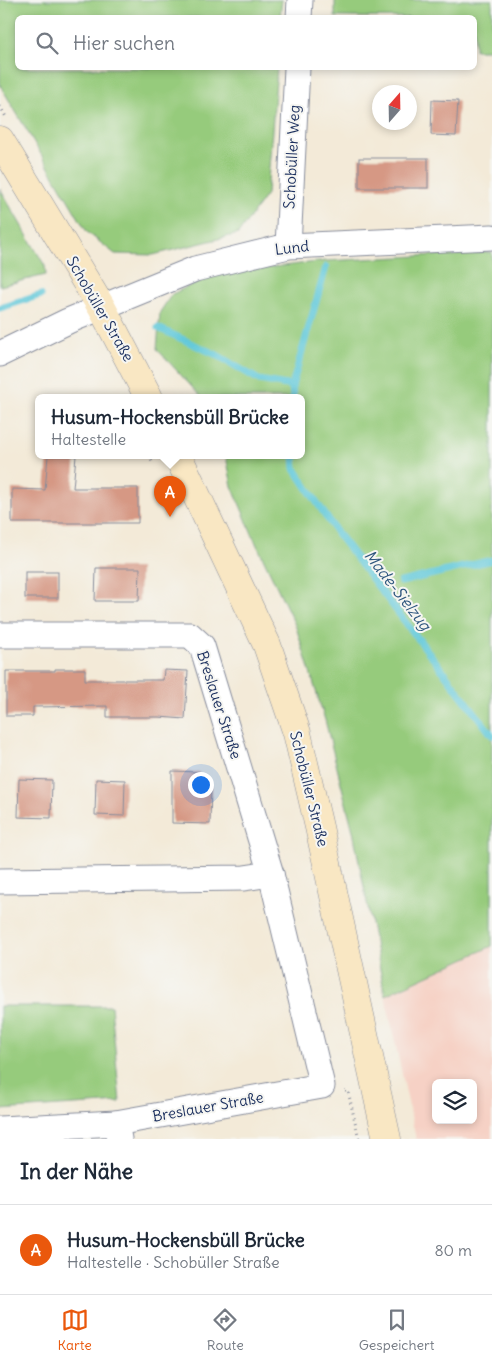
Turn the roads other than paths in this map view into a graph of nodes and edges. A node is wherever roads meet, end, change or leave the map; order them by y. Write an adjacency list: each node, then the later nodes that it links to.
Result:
1 (300, 0): 2 (street)
2 (299, 15)
3 (297, 70): 6 (street, Schobüller Weg)
4 (0, 140): 7 (main road, Schobüller Straße)
5 (492, 237): 6 (street, Lund)
6 (288, 246): 7 (street, Lund)
7 (102, 308): 8 (street, Lund); 9 (main road, Schobüller Straße)
8 (0, 354)
9 (148, 394)
10 (166, 460): 16 (main road, Schobüller Straße)
11 (0, 635): 12 (street, Breslauer Straße)
12 (271, 874): 13 (street); 15 (street, Breslauer Straße)
13 (0, 881)
14 (0, 1129): 15 (street, Breslauer Straße)
15 (118, 1131)
16 (387, 1139)

